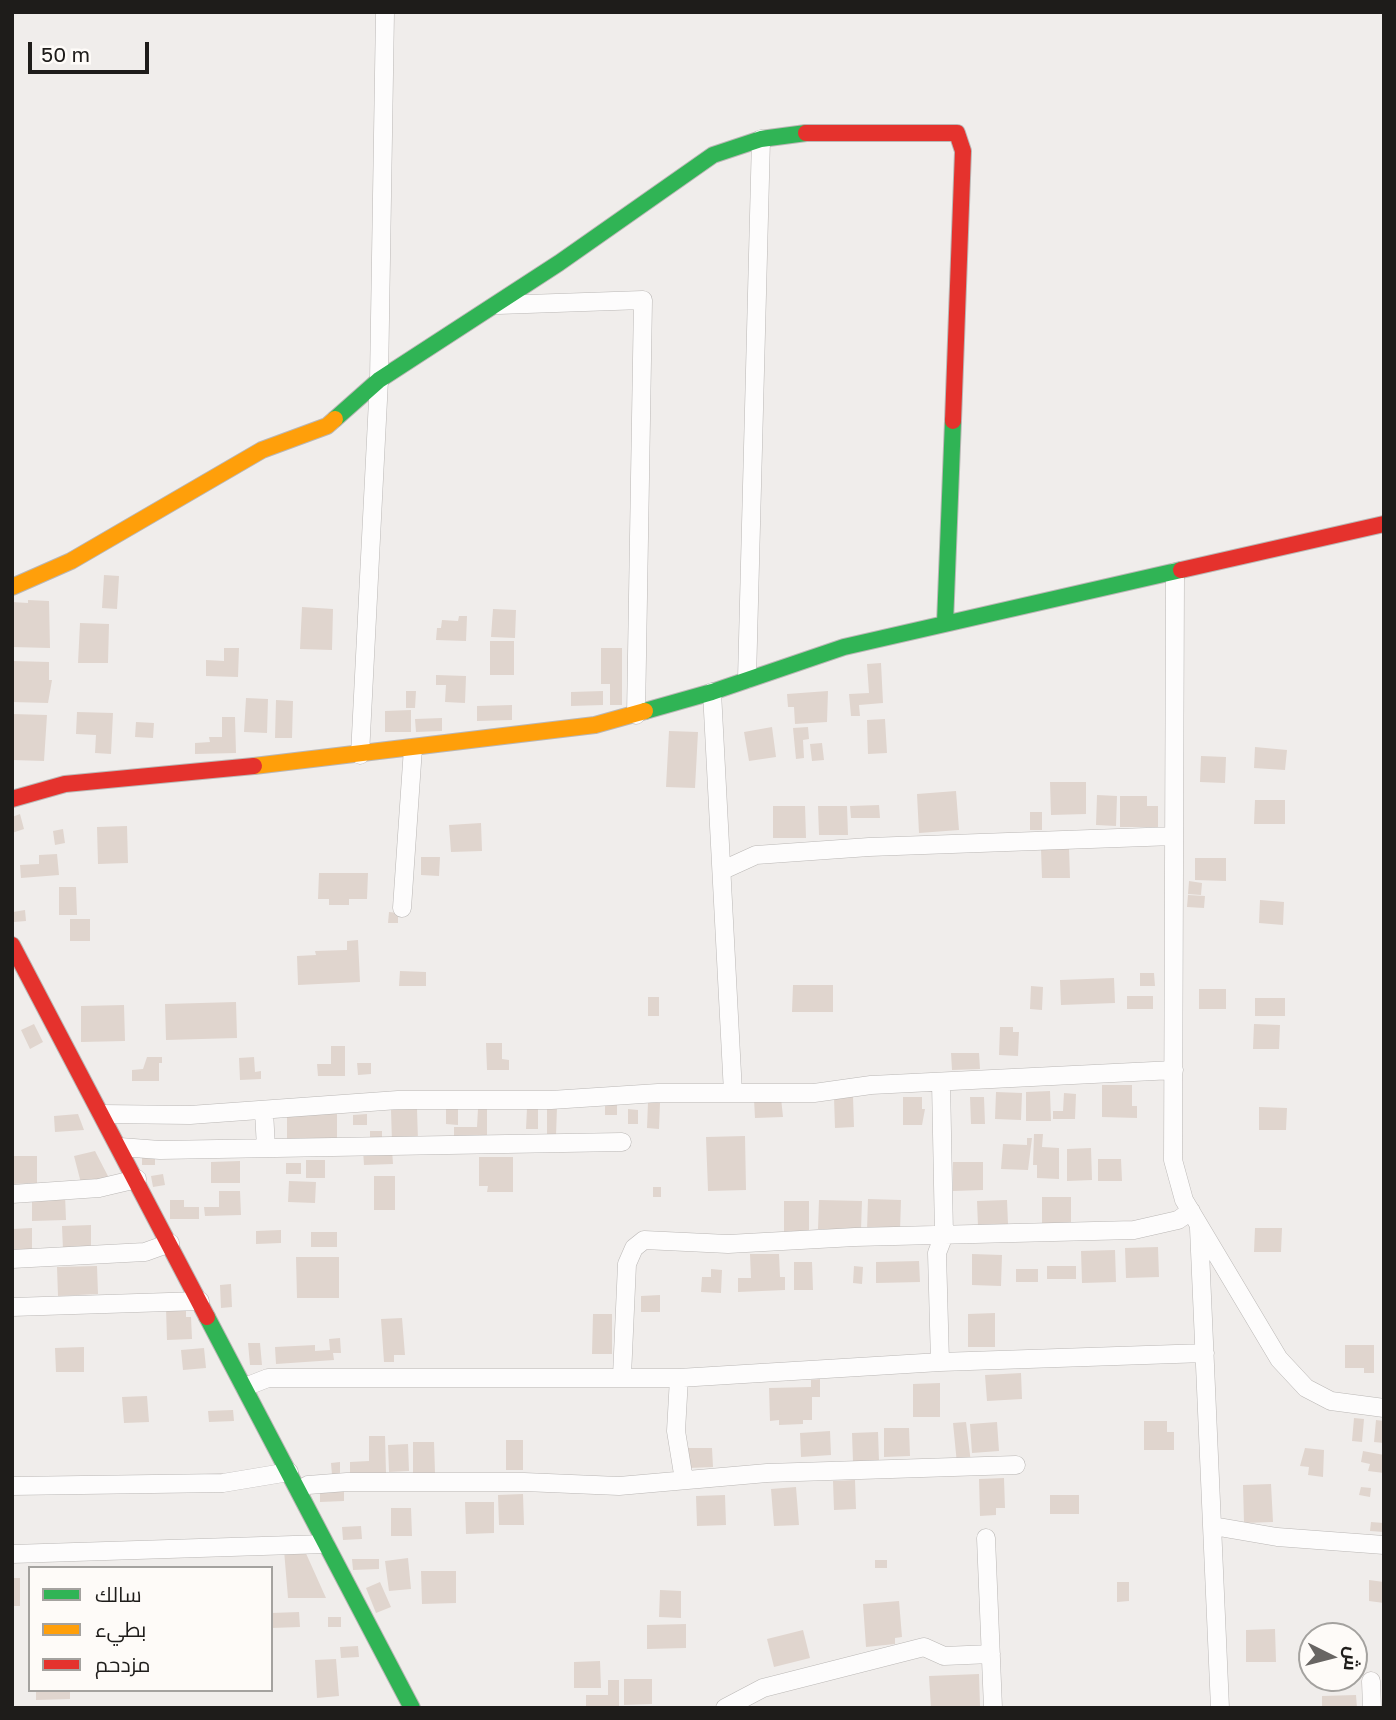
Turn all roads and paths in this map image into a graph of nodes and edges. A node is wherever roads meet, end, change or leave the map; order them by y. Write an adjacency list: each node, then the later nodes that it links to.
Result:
1 (385, 12): 4 (street)
2 (761, 139): 3 (street); 8 (street); 9 (street)
3 (495, 305): 4 (street); 11 (street)
4 (379, 380): 7 (street); 13 (street)
5 (1384, 524): 6 (street)
6 (1175, 572): 8 (street); 15 (street)
7 (12, 587)
8 (945, 623): 9 (street)
9 (747, 679): 10 (street)
10 (712, 692): 11 (street); 16 (street)
11 (636, 715): 12 (street)
12 (413, 748): 13 (street); 17 (street)
13 (360, 755): 14 (street)
14 (12, 799)
15 (1174, 836): 16 (street); 19 (street)
16 (723, 870): 21 (street)
17 (402, 908)
18 (12, 945): 23 (street)
19 (1174, 1070): 20 (street); 29 (street)
20 (941, 1082): 21 (street); 30 (street)
21 (733, 1093): 22 (street)
22 (264, 1111): 23 (street); 26 (street)
23 (102, 1114): 25 (street)
24 (622, 1143): 26 (street)
25 (120, 1147): 26 (street); 27 (street)
26 (266, 1148)
27 (137, 1180): 28 (street); 31 (street)
28 (12, 1194)
29 (1195, 1218): 30 (street); 35 (street); 40 (street)
30 (944, 1235): 36 (street); 37 (street)
31 (170, 1243): 32 (street); 33 (street)
32 (12, 1259)
33 (200, 1301): 34 (street); 39 (street)
34 (12, 1307)
35 (1205, 1353): 36 (street); 46 (street)
36 (940, 1362): 38 (street)
37 (622, 1376): 38 (street); 39 (street)
38 (679, 1378): 43 (street)
39 (245, 1387): 42 (street)
40 (1384, 1408)
41 (1016, 1465): 43 (street)
42 (289, 1472): 44 (street); 45 (street)
43 (684, 1480): 45 (street)
44 (12, 1486)
45 (299, 1490): 48 (street)
46 (1213, 1527): 49 (street); 56 (street)
47 (986, 1538): 51 (street)
48 (325, 1544): 50 (street); 53 (street)
49 (1384, 1545)
50 (12, 1554)
51 (991, 1654): 54 (street); 55 (street)
52 (1371, 1681): 57 (street)
53 (412, 1708)
54 (725, 1708)
55 (993, 1708)
56 (1220, 1708)
57 (1372, 1708)

